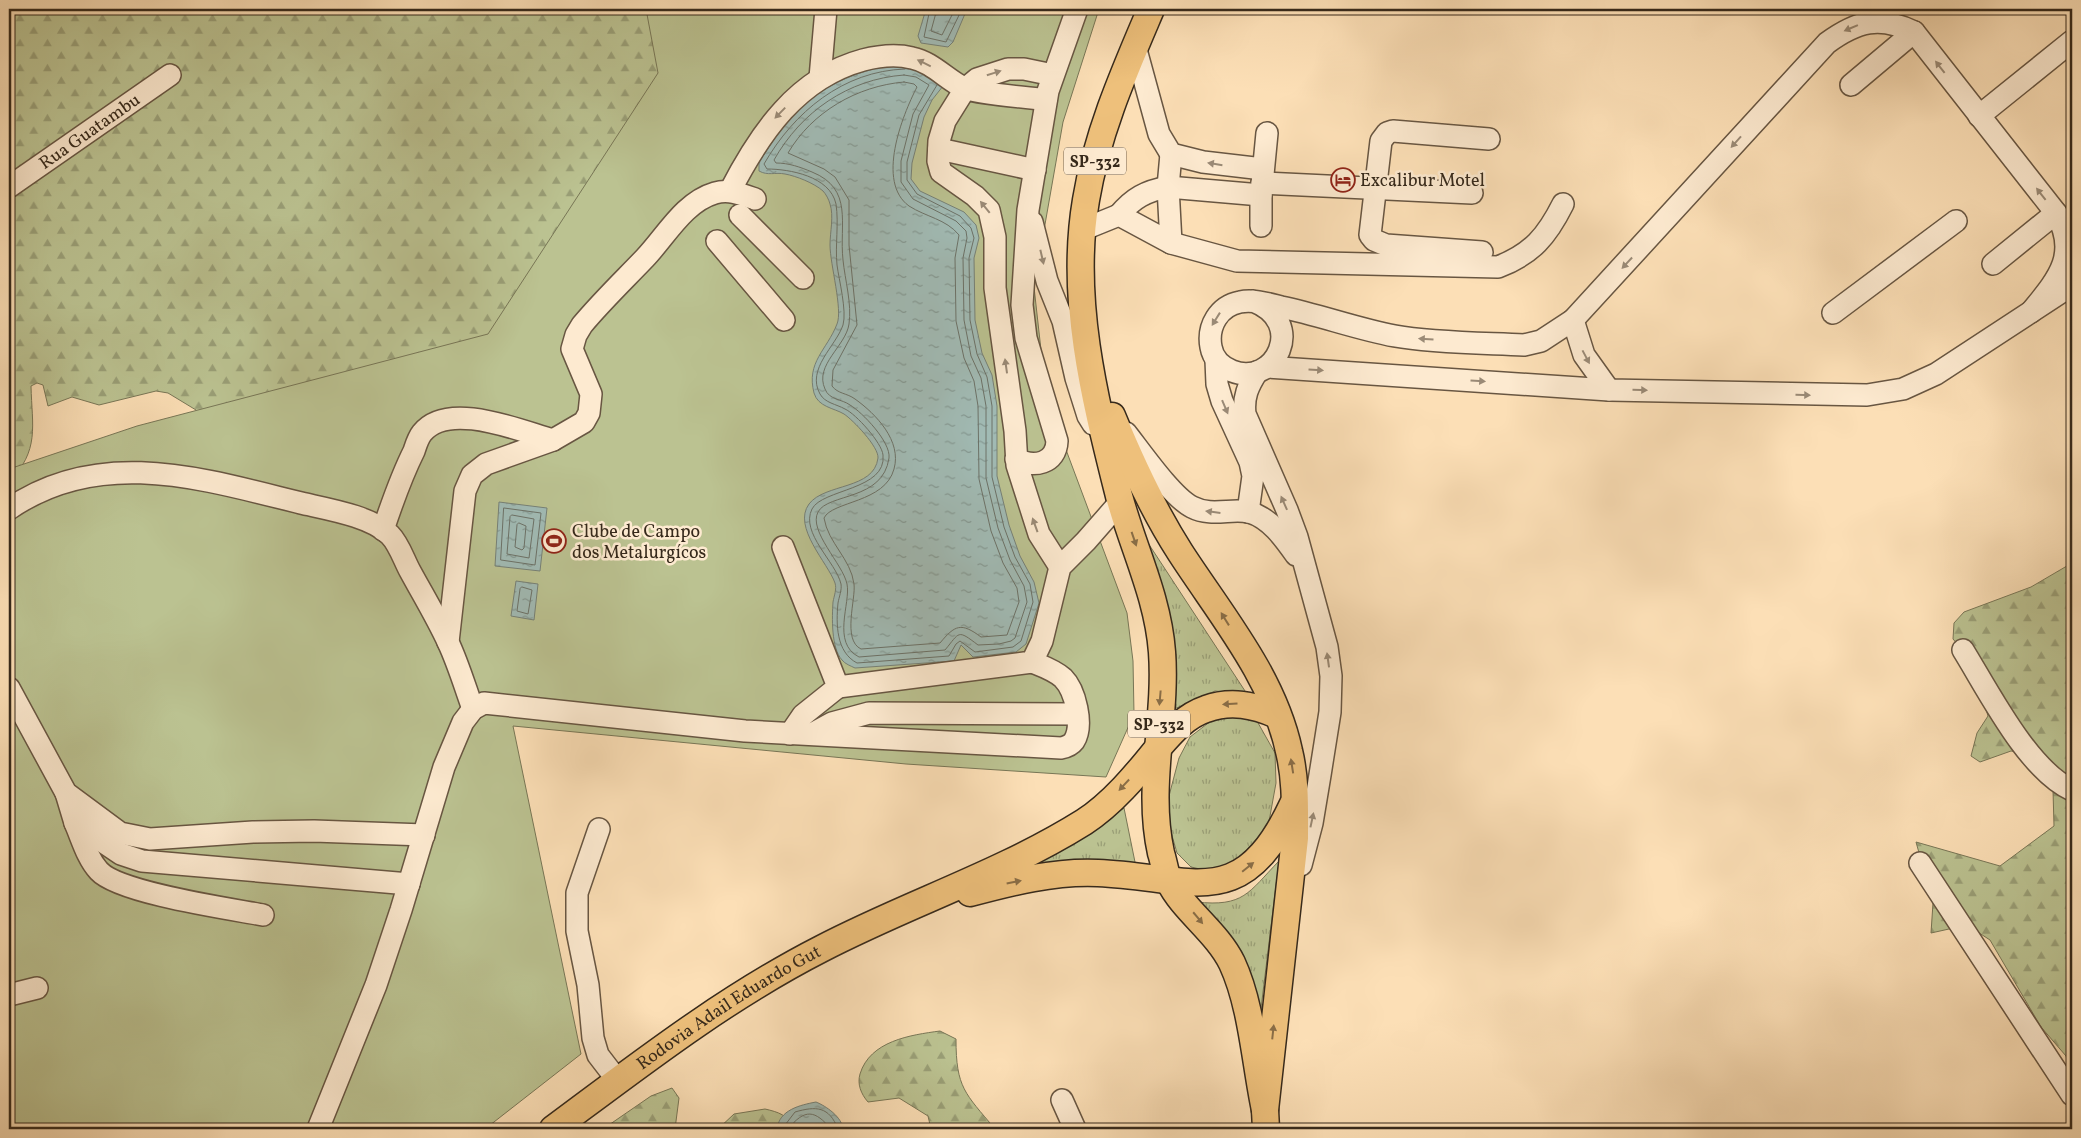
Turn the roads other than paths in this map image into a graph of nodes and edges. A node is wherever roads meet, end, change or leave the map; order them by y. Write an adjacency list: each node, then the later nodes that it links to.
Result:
1 (826, 9): 9 (street)
2 (1077, 9): 8 (street)
3 (1151, 9): 6 (main road, SP-332)
4 (1914, 32): 10 (street); 13 (street, one-way to 4); 44 (street, one-way to 44)
5 (2072, 41): 13 (street)
6 (1135, 46): 17 (street); 33 (main road, SP-332)
7 (170, 75): 21 (street, Rua Guatambu)
8 (1054, 75): 11 (street, one-way to 8); 12 (street)
9 (820, 78): 11 (street, one-way to 9); 23 (street, one-way to 23)
10 (1851, 85)
11 (965, 89): 12 (street); 16 (street)
12 (1046, 100): 18 (street)
13 (1979, 116): 31 (street, one-way to 13)
14 (1267, 133): 19 (street)
15 (1489, 139): 22 (street)
16 (939, 149): 18 (street); 52 (street, one-way to 16)
17 (1171, 154): 19 (street, one-way to 17); 20 (street)
18 (1035, 170): 27 (street)
19 (1262, 182): 20 (street); 22 (street); 32 (street)
20 (1168, 187): 29 (street); 35 (street)
21 (9, 188)
22 (1376, 188): 24 (street); 36 (street)
23 (730, 191): 25 (street); 50 (street)
24 (1472, 194)
25 (755, 199)
26 (1563, 204): 35 (street)
27 (1028, 210): 51 (street, one-way to 51); 52 (street)
28 (740, 215): 38 (street)
29 (1119, 215): 33 (street); 35 (street)
30 (1956, 221): 42 (street)
31 (2064, 225): 37 (street); 41 (street)
32 (1261, 226)
33 (1082, 230): 45 (main road, SP-332)
34 (717, 241): 43 (street)
35 (1171, 243)
36 (1482, 252)
37 (1993, 264)
38 (803, 278)
39 (2072, 285): 41 (street)
40 (1253, 301): 44 (street, one-way to 40); 46 (street, one-way to 46); 47 (street)
41 (2031, 312): 48 (street, one-way to 41)
42 (1833, 313)
43 (784, 320)
44 (1573, 320): 48 (street, one-way to 48)
45 (1085, 321): 49 (main road, SP-332); 51 (main road, SP-332)
46 (1216, 360): 47 (street); 55 (street, one-way to 55)
47 (1262, 369): 48 (street, one-way to 48); 59 (street, one-way to 47)
48 (1609, 390)
49 (1113, 417): 55 (street, one-way to 49); 67 (main road, SP-332, one-way to 49)
50 (553, 440): 56 (street); 60 (street)
51 (1108, 450): 53 (main road, SP-332)
52 (1016, 459): 58 (street, one-way to 52)
53 (1121, 501): 58 (street); 70 (main road, SP-332, one-way to 70)
54 (9, 509): 56 (street)
55 (1248, 512): 59 (street)
56 (383, 530): 60 (street)
57 (783, 547): 63 (street)
58 (1060, 567): 62 (street)
59 (1306, 569): 82 (street, one-way to 59)
60 (448, 642): 65 (street)
61 (1963, 650): 71 (street)
62 (1032, 662): 63 (street); 66 (street)
63 (838, 687): 68 (street)
64 (9, 688): 72 (street)
65 (479, 706): 68 (street); 76 (street)
66 (1077, 714): 69 (street); 69 (street)
67 (1277, 715): 70 (main road, one-way to 70); 73 (main road, SP-332, one-way to 67)
68 (790, 734): 69 (street)
69 (812, 734)
70 (1157, 750): 78 (main road, SP-332); 80 (main road, Rodovia Adail Eduardo Gut, one-way to 80)
71 (2072, 790)
72 (66, 793): 74 (street); 76 (street)
73 (1296, 798): 78 (main road, one-way to 73); 82 (main road, SP-332)
74 (75, 823): 79 (street); 81 (street)
75 (599, 829): 85 (street)
76 (424, 836): 79 (street)
77 (1920, 863): 86 (street)
78 (1168, 880): 80 (main road, Rodovia Adail Eduardo Gut, one-way to 78); 88 (main road, SP-332, one-way to 88)
79 (409, 884): 89 (street)
80 (916, 906): 85 (main road, Rodovia Adail Eduardo Gut)
81 (263, 915)
82 (1286, 918): 88 (main road, SP-332, one-way to 82)
83 (38, 988): 84 (street)
84 (9, 995)
85 (618, 1081): 90 (main road, Rodovia Adail Eduardo Gut)
86 (2072, 1095)
87 (1062, 1100): 91 (street)
88 (1266, 1119)
89 (318, 1129)
90 (553, 1129)
91 (1075, 1129)

